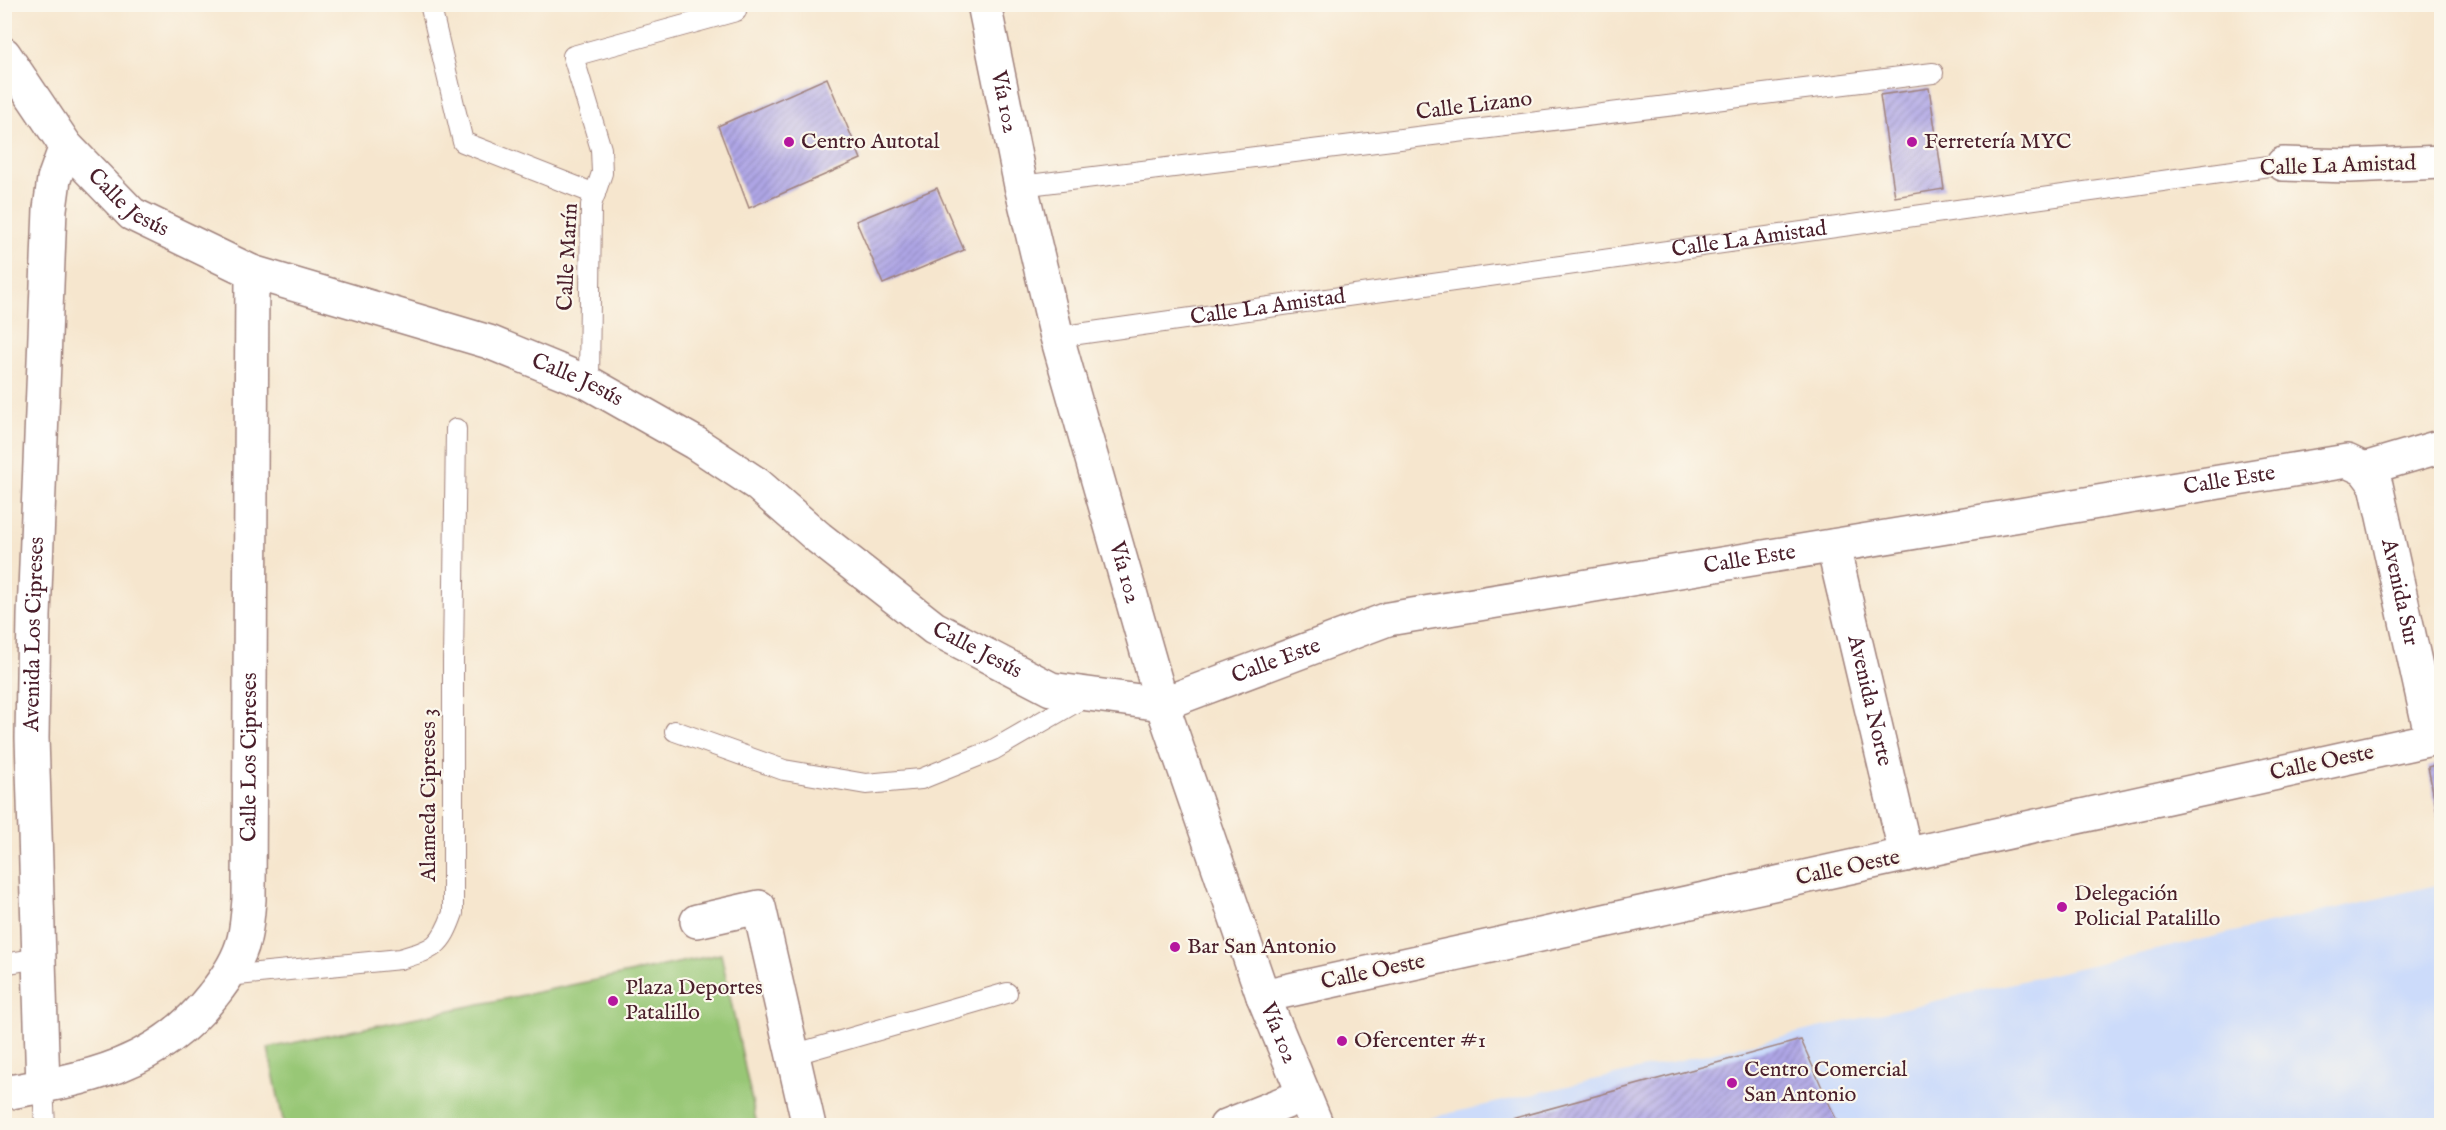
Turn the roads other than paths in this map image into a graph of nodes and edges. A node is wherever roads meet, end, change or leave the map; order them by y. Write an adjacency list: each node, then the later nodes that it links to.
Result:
1 (430, 4): 10 (lane)
2 (984, 4): 9 (street, Vía 102)
3 (736, 11): 10 (lane, Calle Marín)
4 (4, 54): 6 (street, Calle Jesús)
5 (1932, 73): 9 (lane, Calle Lizano)
6 (66, 146): 11 (street, Calle Jesús); 22 (street, Avenida Los Cipreses)
7 (2442, 162): 8 (street, Calle La Amistad)
8 (2283, 164): 12 (lane, Calle La Amistad)
9 (1021, 186): 12 (street, Vía 102)
10 (595, 194): 13 (lane, Calle Marín)
11 (252, 272): 13 (street, Calle Jesús); 27 (street, Calle Los Cipreses)
12 (1058, 337): 19 (street, Vía 102)
13 (589, 383): 18 (street, Calle Jesús)
14 (456, 429): 27 (lane, Alameda Cipreses 3)
15 (2442, 446): 16 (street, Calle Este)
16 (2355, 465): 17 (street, Calle Este); 21 (street, Avenida Sur)
17 (1833, 546): 19 (street, Calle Este); 23 (street, Avenida Norte)
18 (1089, 694): 19 (street, Calle Jesús); 20 (lane)
19 (1162, 704): 29 (street, Vía 102)
20 (675, 731)
21 (2432, 739): 23 (street, Calle Oeste)
22 (18, 741): 25 (street, Avenida Los Cipreses)
23 (1906, 855): 29 (street, Calle Oeste)
24 (697, 921): 30 (street)
25 (38, 958): 26 (lane); 31 (street, Avenida Los Cipreses)
26 (4, 964)
27 (228, 976): 31 (street, Calle Los Cipreses)
28 (1007, 993): 30 (lane)
29 (1263, 996): 33 (street, Vía 102)
30 (792, 1055): 35 (street)
31 (43, 1086): 32 (street, Calle Los Cipreses); 34 (lane, Avenida Los Cipreses)
32 (4, 1093)
33 (1304, 1095): 36 (street); 37 (street, Vía 102)
34 (45, 1125)
35 (809, 1125)
36 (1226, 1125)
37 (1317, 1125)

